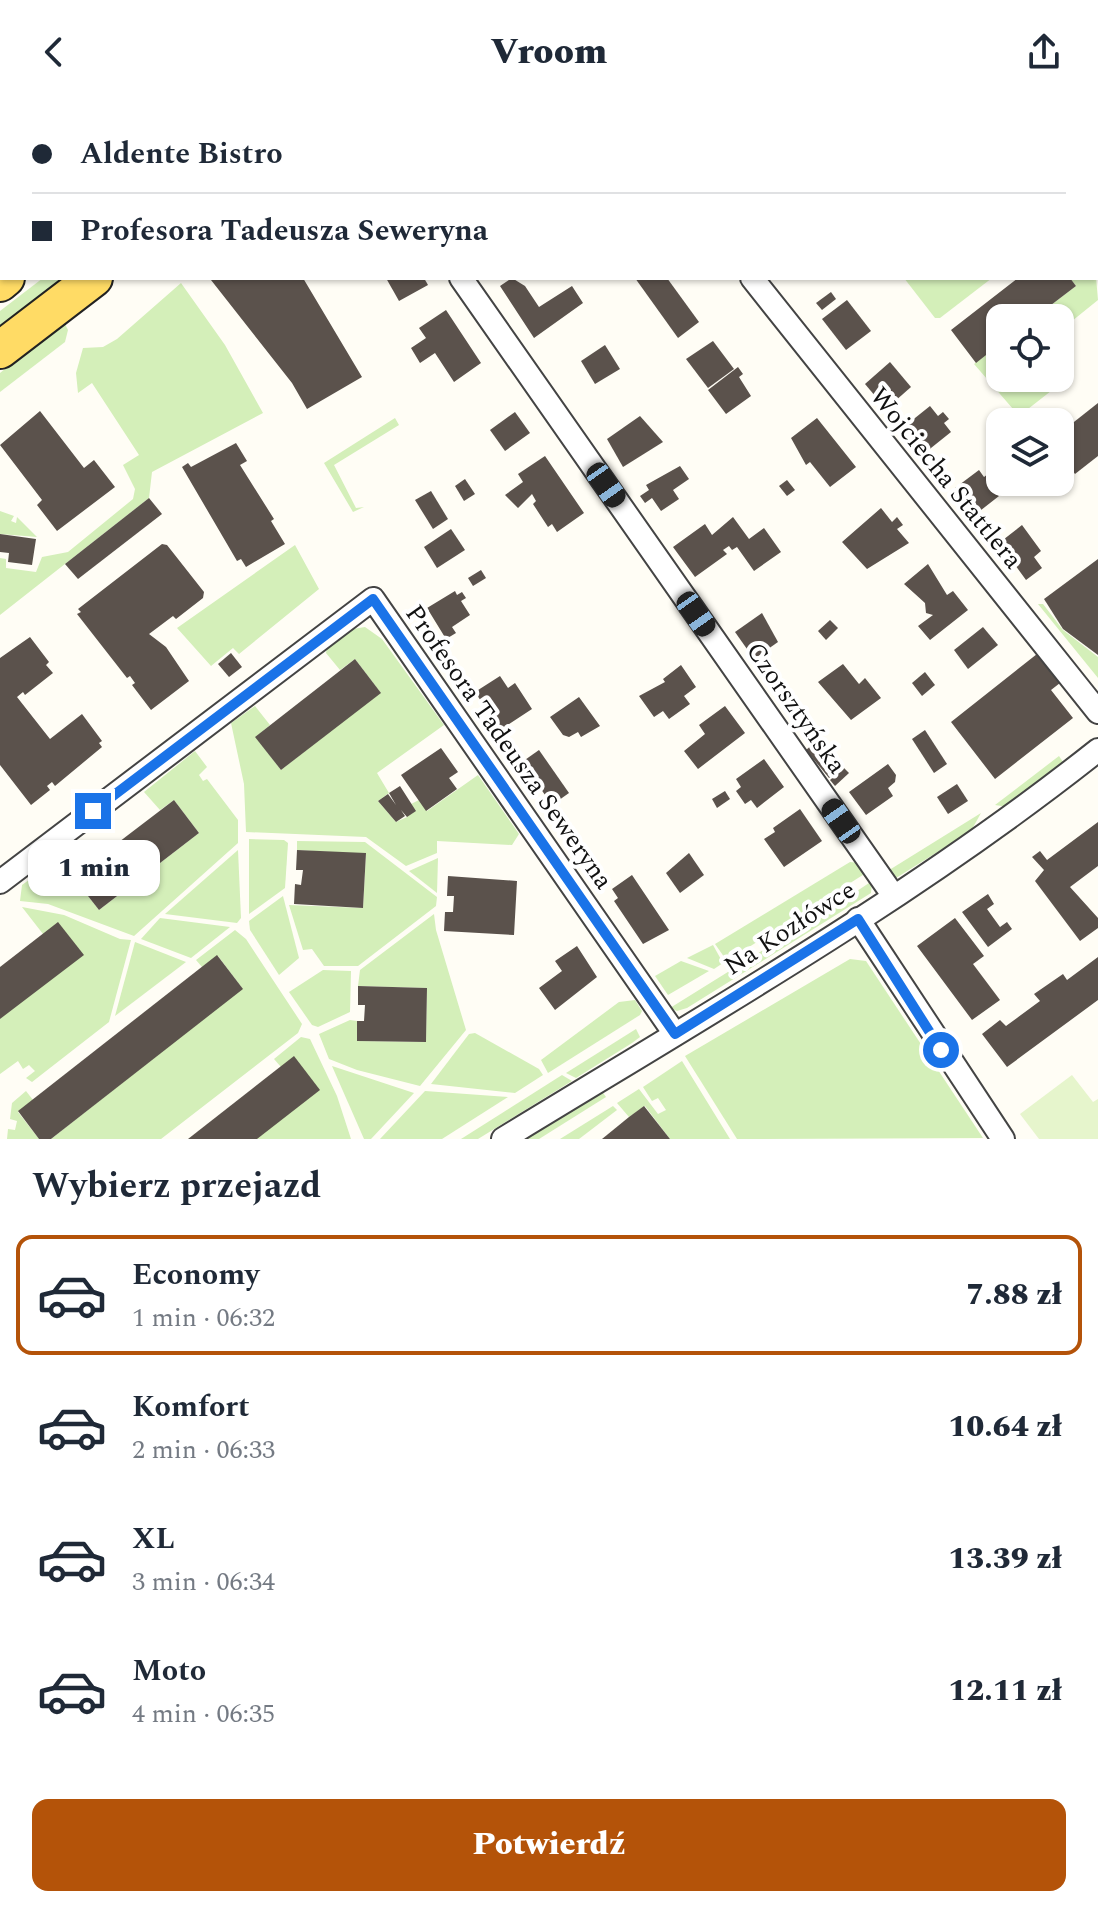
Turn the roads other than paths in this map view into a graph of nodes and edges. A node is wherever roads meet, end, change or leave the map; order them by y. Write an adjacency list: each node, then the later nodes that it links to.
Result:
1 (91, 280): 4 (main road)
2 (462, 280): 8 (street, Czorsztyńska)
3 (754, 280): 5 (street, Wojciecha Stattlera)
4 (0, 350)
5 (1098, 712)
6 (1098, 750): 8 (street, Na Kozłówce)
7 (0, 882): 10 (street, Profesora Tadeusza Seweryna)
8 (893, 895): 9 (street, Na Kozłówce)
9 (858, 919): 10 (street, Na Kozłówce); 12 (street)
10 (675, 1034): 11 (street, Na Kozłówce)
11 (503, 1139)
12 (1003, 1139)

